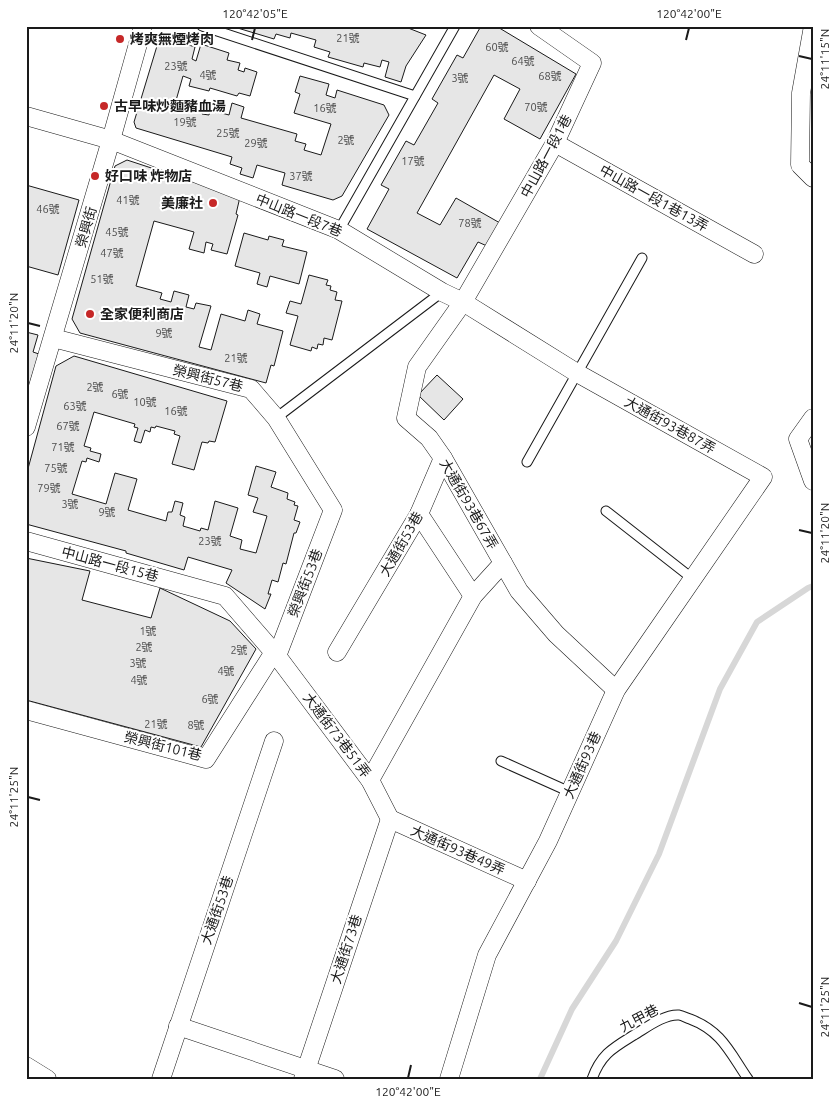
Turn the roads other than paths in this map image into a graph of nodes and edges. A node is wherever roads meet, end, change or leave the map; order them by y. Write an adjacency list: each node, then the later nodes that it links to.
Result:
1 (143, 26): 8 (street, 榮興街)
2 (202, 26): 6 (lane)
3 (455, 26): 6 (lane)
4 (539, 26): 9 (street, 中山路一段1巷)
5 (812, 26): 10 (street)
6 (415, 96): 11 (lane)
7 (26, 116): 8 (street, 中山路一段7巷)
8 (111, 140): 11 (street, 中山路一段7巷); 16 (street, 榮興街)
9 (555, 143): 12 (street, 中山路一段1巷13弄); 15 (street, 中山路一段1巷)
10 (813, 178)
11 (339, 230): 14 (street, 中山路一段7巷)
12 (754, 254)
13 (642, 258): 17 (lane)
14 (442, 292): 15 (street, 中山路一段7巷); 18 (lane)
15 (463, 302): 17 (street, 中山路一段7巷); 21 (street, 大通街93巷67弄)
16 (53, 338): 18 (street, 榮興街57巷); 20 (street, 榮興街)
17 (577, 373): 22 (lane); 23 (street, 大通街93巷87弄)
18 (276, 418): 25 (street, 榮興街57巷)
19 (813, 419): 24 (street)
20 (26, 427)
21 (443, 458): 27 (street, 大通街53巷); 29 (street, 大通街93巷67弄)
22 (527, 462)
23 (763, 477): 30 (street, 大通街93巷)
24 (813, 481)
25 (332, 510): 33 (street, 榮興街53巷)
26 (606, 511): 30 (lane)
27 (419, 514): 31 (street); 32 (street, 大通街53巷)
28 (26, 541): 33 (street, 中山路一段15巷)
29 (504, 563): 31 (street); 34 (street, 大通街93巷67弄)
30 (693, 579): 34 (street, 大通街93巷)
31 (473, 596): 38 (street)
32 (337, 652)
33 (276, 654): 35 (street, 榮興街101巷); 38 (street, 大通街73巷51弄)
34 (616, 690): 39 (street, 大通街93巷)
35 (26, 710)
36 (274, 741): 42 (street, 大通街53巷)
37 (501, 761): 39 (lane)
38 (370, 780): 40 (street, 大通街73巷51弄)
39 (570, 792): 41 (street, 大通街93巷)
40 (390, 819): 41 (street, 大通街93巷49弄); 44 (street, 大通街73巷)
41 (527, 881): 48 (street, 大通街93巷)
42 (178, 1026): 44 (street); 46 (street, 大通街53巷)
43 (26, 1066): 45 (street)
44 (305, 1074): 47 (street)
45 (47, 1079)
46 (161, 1079)
47 (335, 1079)
48 (449, 1079)
49 (592, 1079): 50 (lane, 九甲巷)
50 (748, 1079)

